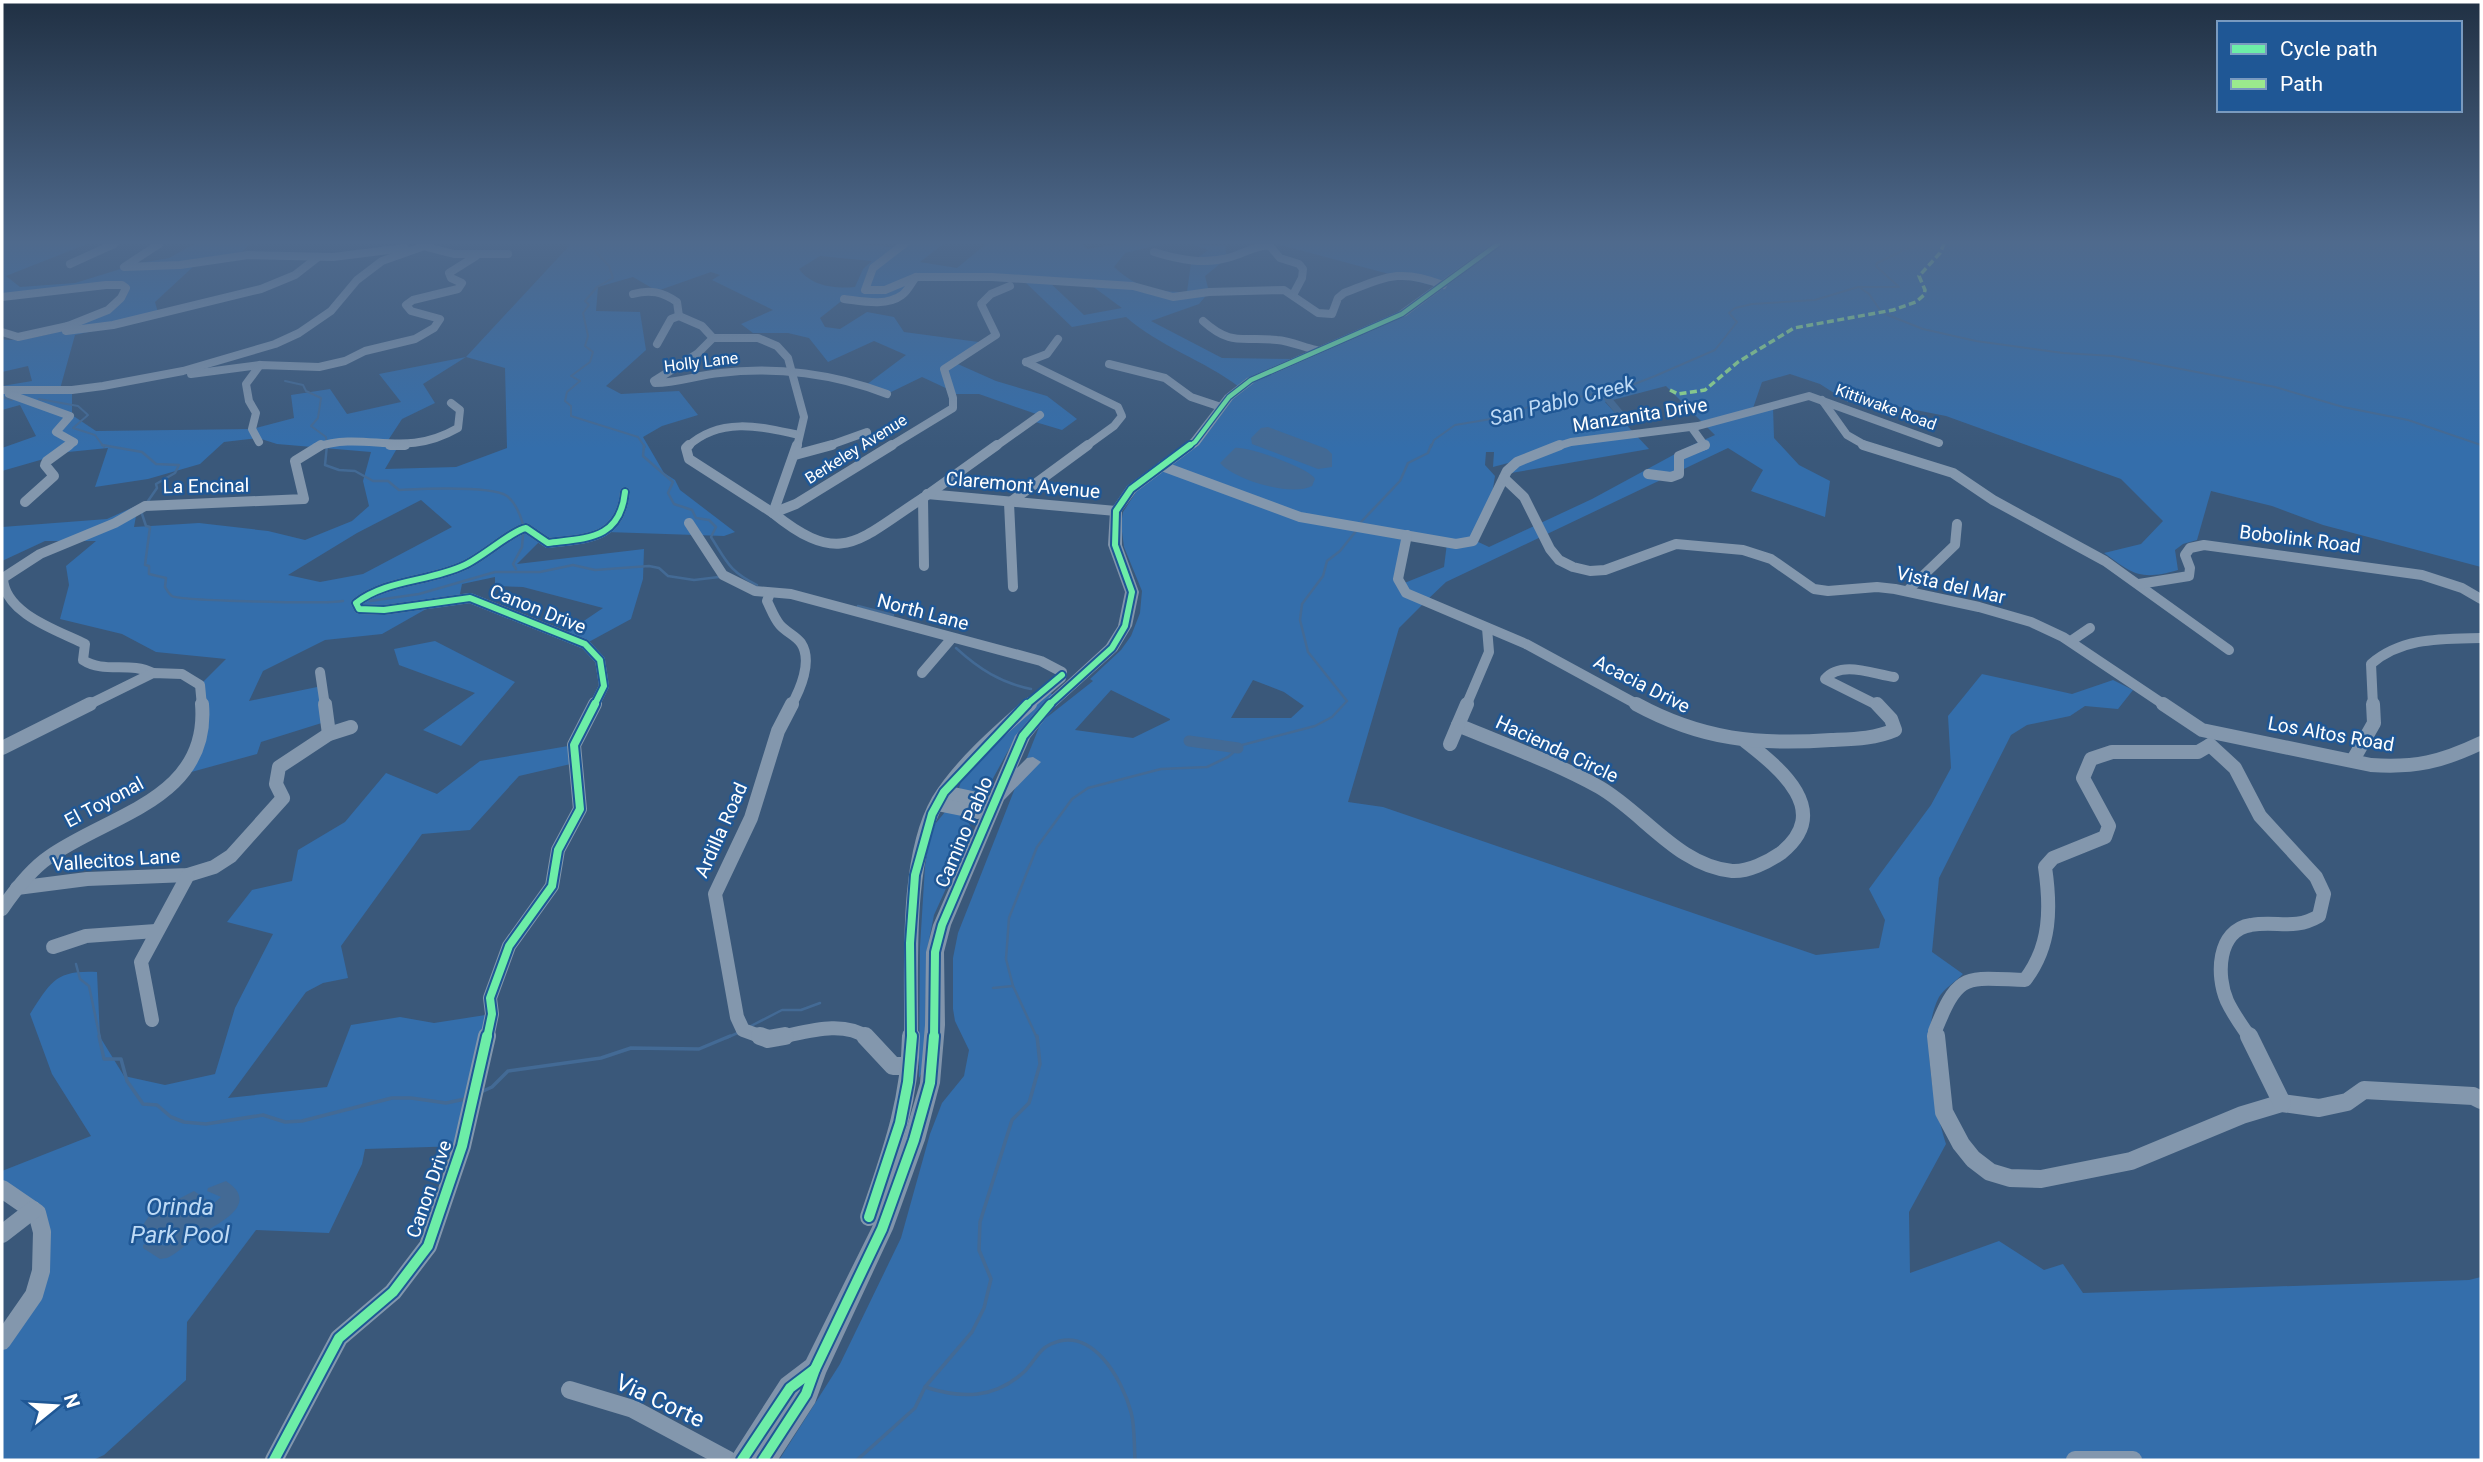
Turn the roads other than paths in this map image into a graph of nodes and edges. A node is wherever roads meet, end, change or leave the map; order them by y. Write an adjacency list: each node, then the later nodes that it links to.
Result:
1 (102, 312): 12 (street)
2 (166, 312): 12 (street)
3 (329, 312): 21 (street)
4 (419, 312): 19 (street)
5 (678, 312): 10 (street, Holly Lane)
6 (985, 312): 42 (street, Berkeley Avenue)
7 (1314, 312): 8 (street)
8 (1333, 312)
9 (1405, 312): 17 (main road)
10 (679, 316): 14 (street, Holly Lane); 16 (street)
11 (1203, 321): 17 (street)
12 (68, 326): 13 (street)
13 (2, 332)
14 (713, 338): 20 (street); 20 (street, Holly Lane)
15 (1058, 339): 40 (street)
16 (657, 344)
17 (1316, 351): 26 (main road)
18 (1109, 364): 26 (street)
19 (260, 365): 21 (street); 31 (street)
20 (794, 373): 23 (street, Holly Lane); 30 (street)
21 (142, 379): 22 (street)
22 (2, 391): 39 (street)
23 (887, 394)
24 (1822, 400): 28 (street, Manzanita Drive); 32 (street, Kittiwake Road); 47 (street)
25 (451, 403): 59 (street, La Encinal)
26 (1221, 407): 34 (main road)
27 (1040, 415): 38 (street)
28 (1692, 428): 35 (street); 36 (street, Manzanita Drive)
29 (867, 432): 33 (street)
30 (800, 435): 33 (street); 42 (street, Claremont Avenue)
31 (259, 442)
32 (1939, 443)
33 (795, 455): 42 (street)
34 (1162, 466): 41 (main road); 45 (street, Manzanita Drive)
35 (1648, 474)
36 (1504, 478): 45 (street, Manzanita Drive); 49 (street, Vista del Mar)
37 (625, 492): 91 (street, Canon Drive)
38 (925, 496): 40 (street, Claremont Avenue); 42 (street, Claremont Avenue); 46 (street)
39 (25, 502)
40 (1009, 503): 41 (street, Claremont Avenue); 48 (street)
41 (1115, 511): 74 (main road, Camino Pablo)
42 (773, 513)
43 (689, 523): 50 (street)
44 (1957, 524): 49 (street)
45 (1408, 535): 52 (street, Acacia Drive)
46 (924, 566)
47 (2139, 584): 51 (street, Bobolink Road); 57 (street)
48 (1013, 587)
49 (1907, 591): 56 (street, Vista del Mar)
50 (770, 593): 54 (street, North Lane); 81 (street, Ardilla Road)
51 (2481, 599)
52 (1487, 628): 63 (street); 67 (street, Acacia Drive)
53 (2090, 628): 56 (street)
54 (951, 638): 60 (street); 61 (street, North Lane)
55 (2481, 638): 71 (street)
56 (2071, 641): 66 (street, Vista del Mar)
57 (2229, 650)
58 (320, 672): 65 (street)
59 (153, 673): 70 (street); 76 (street, El Toyonal)
60 (922, 673)
61 (1062, 675): 73 (street, Camino Pablo)
62 (1894, 677): 67 (street, Acacia Drive)
63 (1458, 725): 67 (street, Hacienda Circle); 69 (street)
64 (351, 727): 65 (street, Vallecitos Lane)
65 (329, 734): 75 (street, Vallecitos Lane)
66 (2212, 739): 71 (street, Los Altos Road); 83 (street); 83 (street)
67 (1745, 741)
68 (2481, 743): 71 (street, Los Altos Road)
69 (1450, 744)
70 (2, 748)
71 (2353, 761)
72 (1033, 762): 74 (main road)
73 (940, 798): 74 (street, Camino Pablo); 81 (street, Camino Pablo)
74 (993, 803): 89 (main road, Camino Pablo)
75 (188, 875): 76 (street, Vallecitos Lane); 78 (street)
76 (17, 888): 77 (street, El Toyonal)
77 (2, 908)
78 (156, 931): 79 (street); 80 (street)
79 (52, 947)
80 (152, 1020)
81 (909, 1066): 86 (street, Camino Pablo)
82 (2481, 1100): 83 (street)
83 (2282, 1103)
84 (2, 1189): 85 (street)
85 (33, 1210): 87 (street); 88 (street)
86 (869, 1217)
87 (2, 1234)
88 (2, 1341)
89 (815, 1369): 93 (main road, Camino Pablo); 94 (main road, Camino Pablo)
90 (570, 1390): 92 (street, Via Corte)
91 (274, 1460)
92 (728, 1460)
93 (742, 1460)
94 (763, 1460)
95 (2075, 1460): 96 (street)
96 (2133, 1460)

